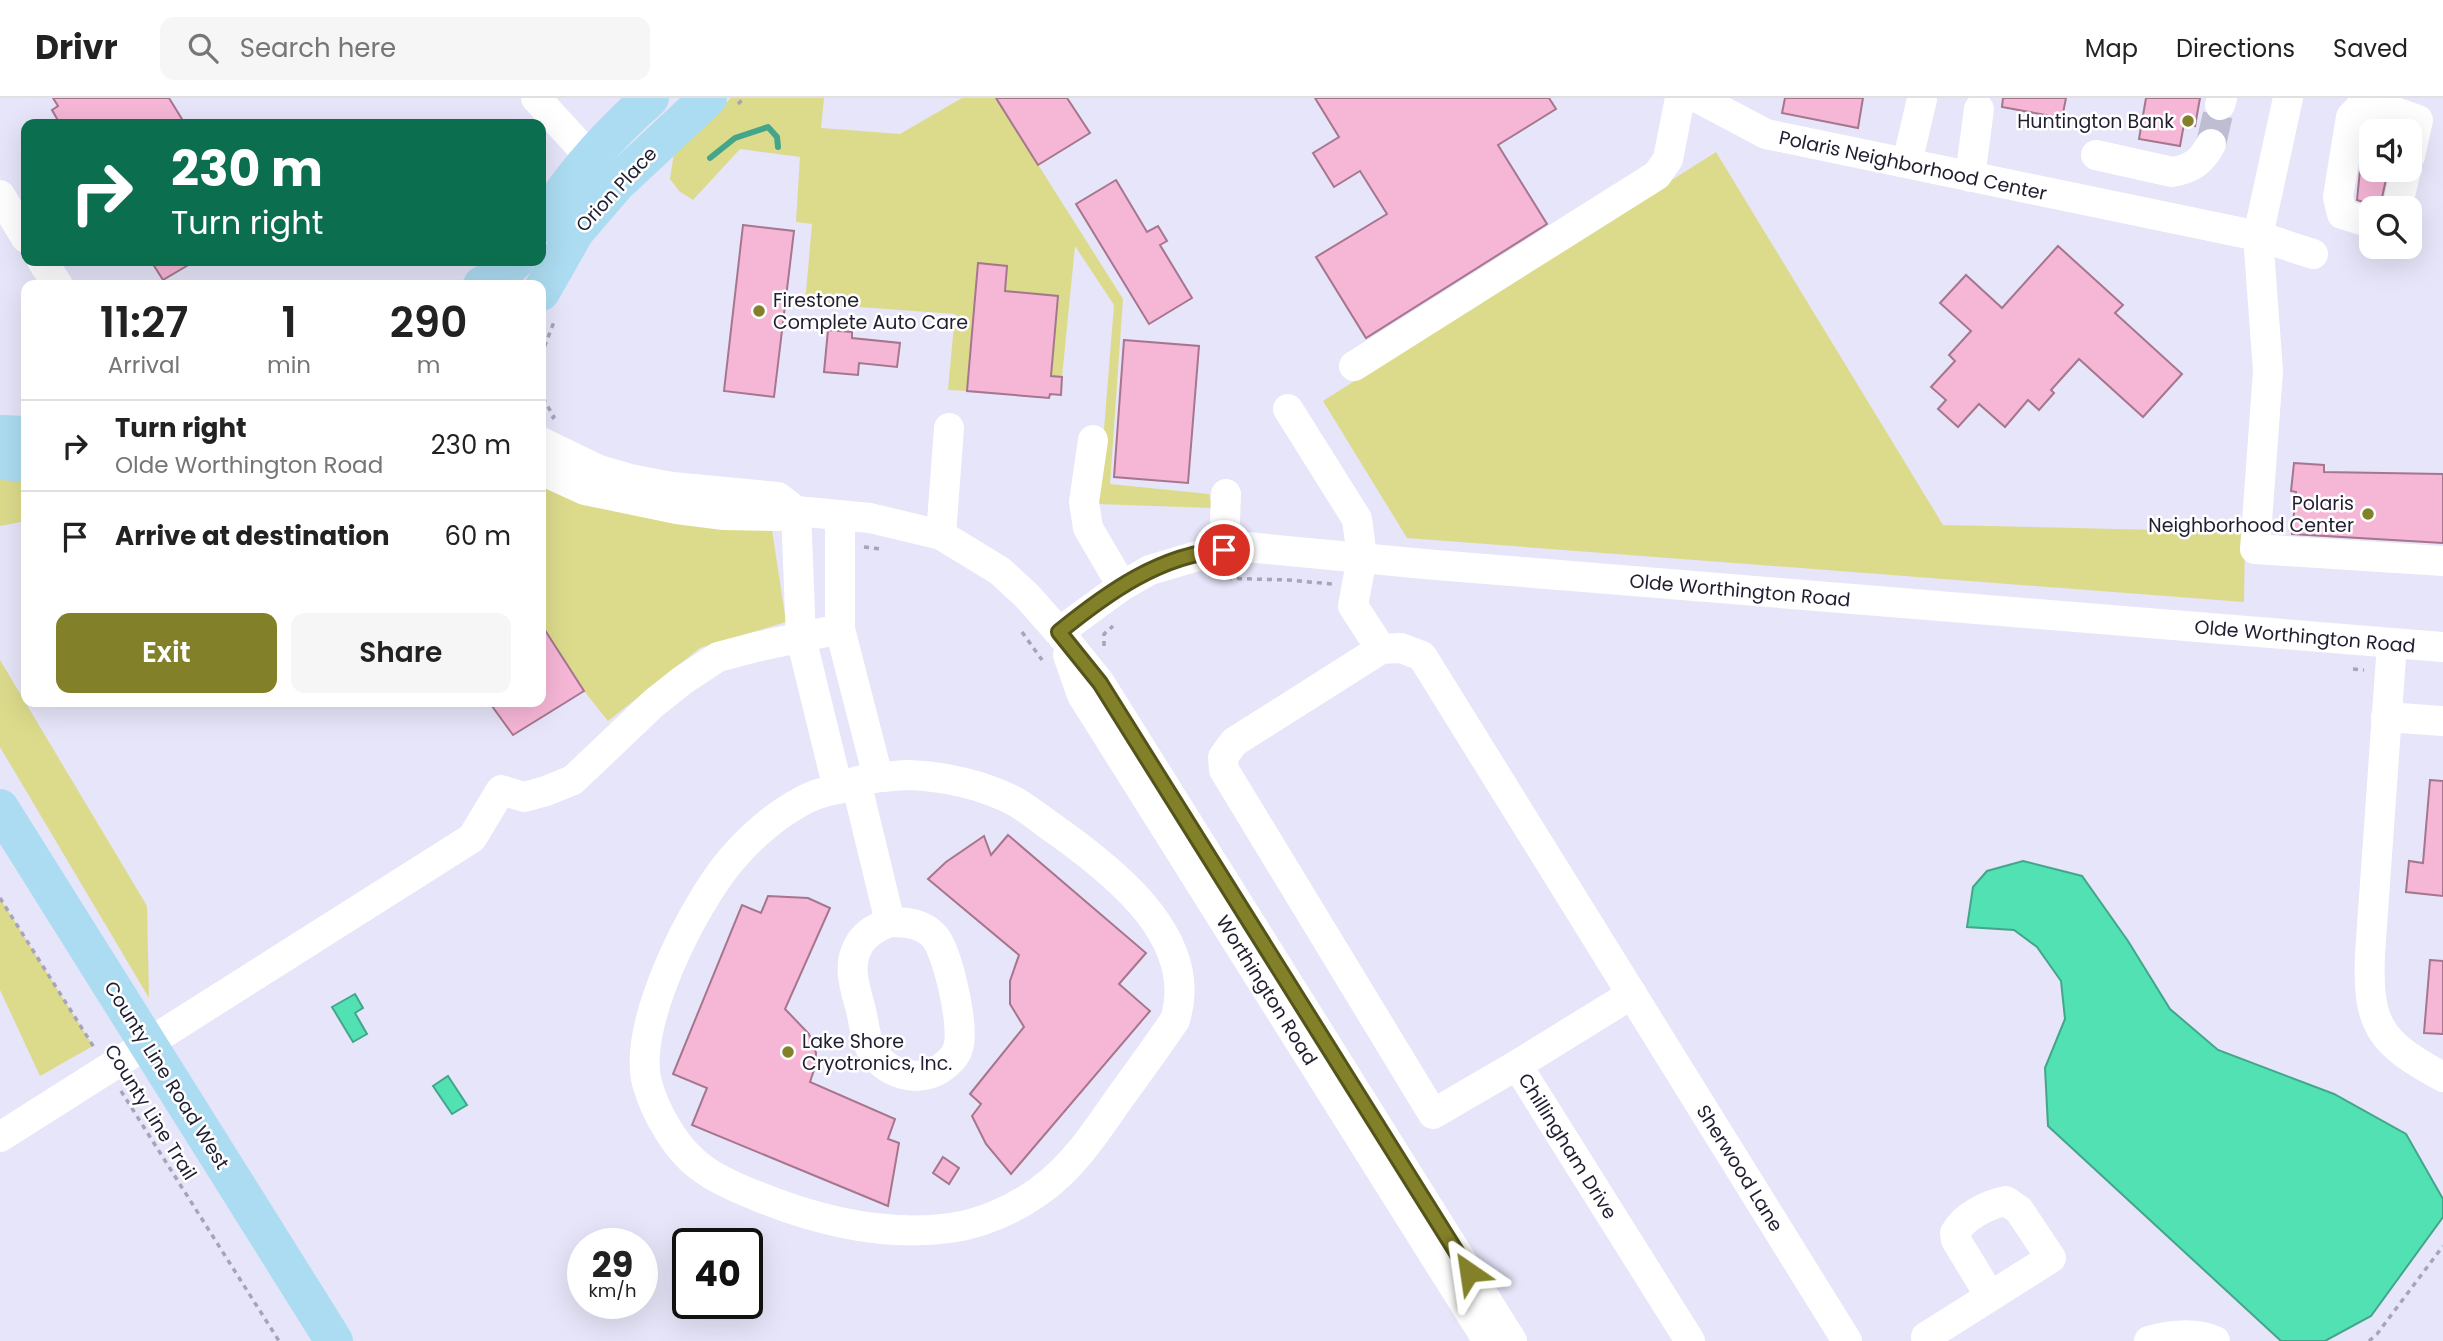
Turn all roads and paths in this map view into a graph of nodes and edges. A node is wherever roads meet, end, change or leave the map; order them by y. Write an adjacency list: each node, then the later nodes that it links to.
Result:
1 (536, 98): 13 (street)
2 (650, 98): 13 (main road, Orion Place)
3 (744, 98): 8 (path)
4 (1680, 98): 26 (street)
5 (1698, 98): 14 (street, Polaris Neighborhood Center)
6 (2288, 98): 20 (street)
7 (1922, 99): 14 (street)
8 (721, 102): 24 (main road, Orion Place)
9 (1979, 109): 15 (street)
10 (2415, 119): 18 (street)
11 (2211, 144): 12 (street)
12 (2096, 155)
13 (590, 157): 17 (main road, Orion Place); 24 (main road)
14 (1907, 163): 15 (street, Polaris Neighborhood Center)
15 (1970, 177): 20 (street, Polaris Neighborhood Center)
16 (0, 195): 19 (street)
17 (546, 217)
18 (2359, 219)
19 (21, 230)
20 (2258, 236): 21 (street, Polaris Neighborhood Center); 46 (street)
21 (2313, 254)
22 (510, 266): 23 (main road)
23 (493, 280)
24 (547, 298): 25 (path)
25 (546, 341)
26 (1354, 366)
27 (546, 403): 30 (path)
28 (1288, 409): 45 (street)
29 (949, 428): 41 (street)
30 (546, 429)
31 (0, 433): 32 (main road)
32 (21, 435)
33 (546, 435): 39 (street, Worthington Road)
34 (1093, 440): 47 (street)
35 (0, 461): 36 (main road)
36 (21, 463)
37 (546, 472): 39 (street, Worthington Road)
38 (1226, 494): 43 (street)
39 (796, 511): 40 (street, Worthington Road); 51 (street)
40 (840, 515): 41 (street, Worthington Road); 49 (street)
41 (941, 535): 50 (street, Worthington Road)
42 (856, 546): 44 (path)
43 (1224, 550): 45 (street, Olde Worthington Road); 47 (street, Olde Worthington Road)
44 (890, 551)
45 (1362, 557): 52 (street, Olde Worthington Road); 54 (street)
46 (2443, 561)
47 (1122, 586): 50 (street, Olde Worthington Road)
48 (1014, 622): 55 (path)
49 (840, 629): 51 (street); 58 (street)
50 (1059, 632): 72 (street, Worthington Road); 73 (street, Worthington Road)
51 (802, 638): 58 (street); 63 (street)
52 (2392, 643): 53 (street, Olde Worthington Road); 56 (street)
53 (2443, 647)
54 (1381, 649): 62 (street, Sherwood Lane); 64 (street)
55 (1044, 663)
56 (2386, 717): 57 (street); 66 (street)
57 (2443, 721)
58 (857, 783): 58 (street); 61 (street)
59 (0, 808): 63 (main road, County Line Road West)
60 (0, 898): 65 (path, County Line Trail)
61 (890, 922): 61 (street)
62 (1632, 994): 64 (street, Chillingham Drive); 75 (street, Sherwood Lane)
63 (148, 1044): 65 (street); 71 (main road, County Line Road West)
64 (1517, 1065): 74 (street, Chillingham Drive)
65 (108, 1069): 67 (street); 70 (path, County Line Trail)
66 (2443, 1077)
67 (0, 1137)
68 (2443, 1247): 79 (path)
69 (1990, 1296): 69 (street); 76 (street)
70 (279, 1341)
71 (334, 1341)
72 (1488, 1341)
73 (1512, 1341)
74 (1690, 1341)
75 (1847, 1341)
76 (1928, 1341)
77 (2149, 1341): 78 (street)
78 (2215, 1341)
79 (2369, 1341)

